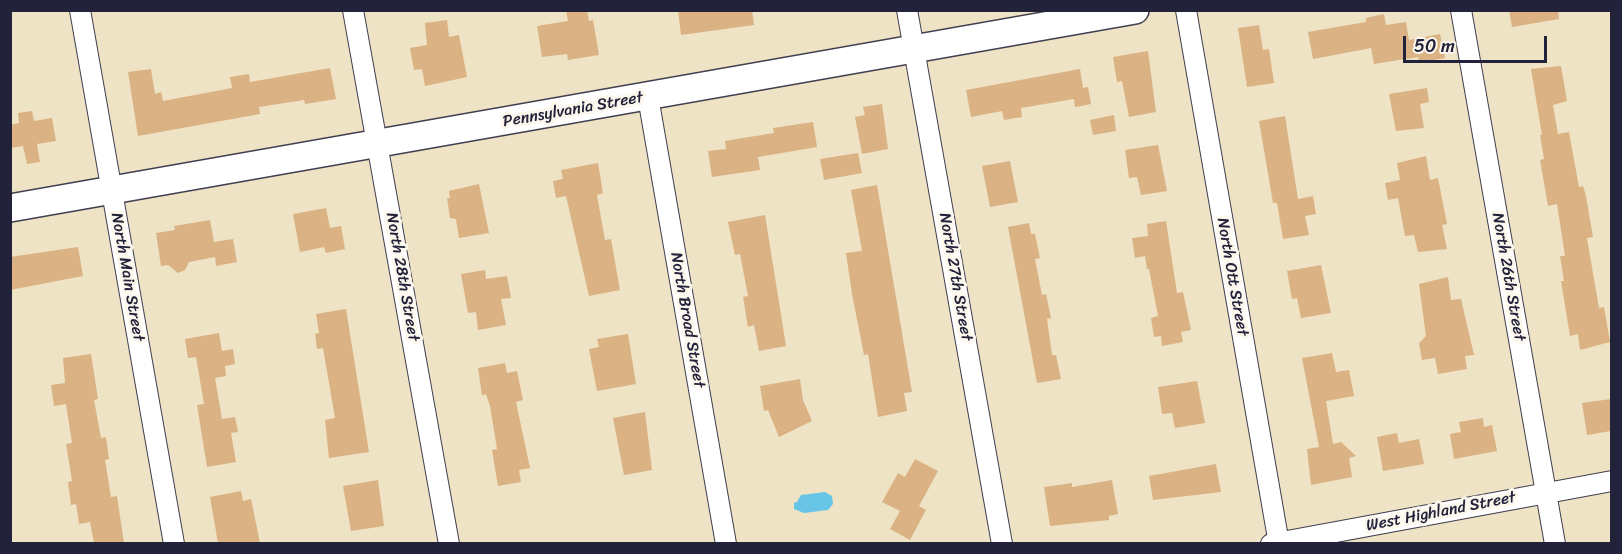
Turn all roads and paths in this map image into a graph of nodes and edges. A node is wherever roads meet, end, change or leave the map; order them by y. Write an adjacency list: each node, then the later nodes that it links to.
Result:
1 (80, 10): 10 (street, North Main Street)
2 (353, 10): 9 (street, North 28th Street)
3 (907, 10): 7 (street, North 27th Street)
4 (1135, 10): 7 (street, Pennsylvania Street)
5 (1186, 10): 18 (street, North Ott Street)
6 (1461, 10): 13 (street, North 26th Street)
7 (914, 51): 8 (street, Pennsylvania Street); 17 (street, North 27th Street)
8 (648, 97): 9 (street, Pennsylvania Street); 16 (street, North Broad Street)
9 (377, 144): 10 (street, Pennsylvania Street); 15 (street, North 28th Street)
10 (112, 190): 11 (street, Pennsylvania Street); 14 (street, North Main Street)
11 (10, 208)
12 (1611, 481): 13 (street, West Highland Street)
13 (1546, 492): 18 (street, West Highland Street); 19 (street, North 26th Street)
14 (174, 543)
15 (449, 543)
16 (726, 543)
17 (1002, 543)
18 (1276, 543)
19 (1555, 543)

